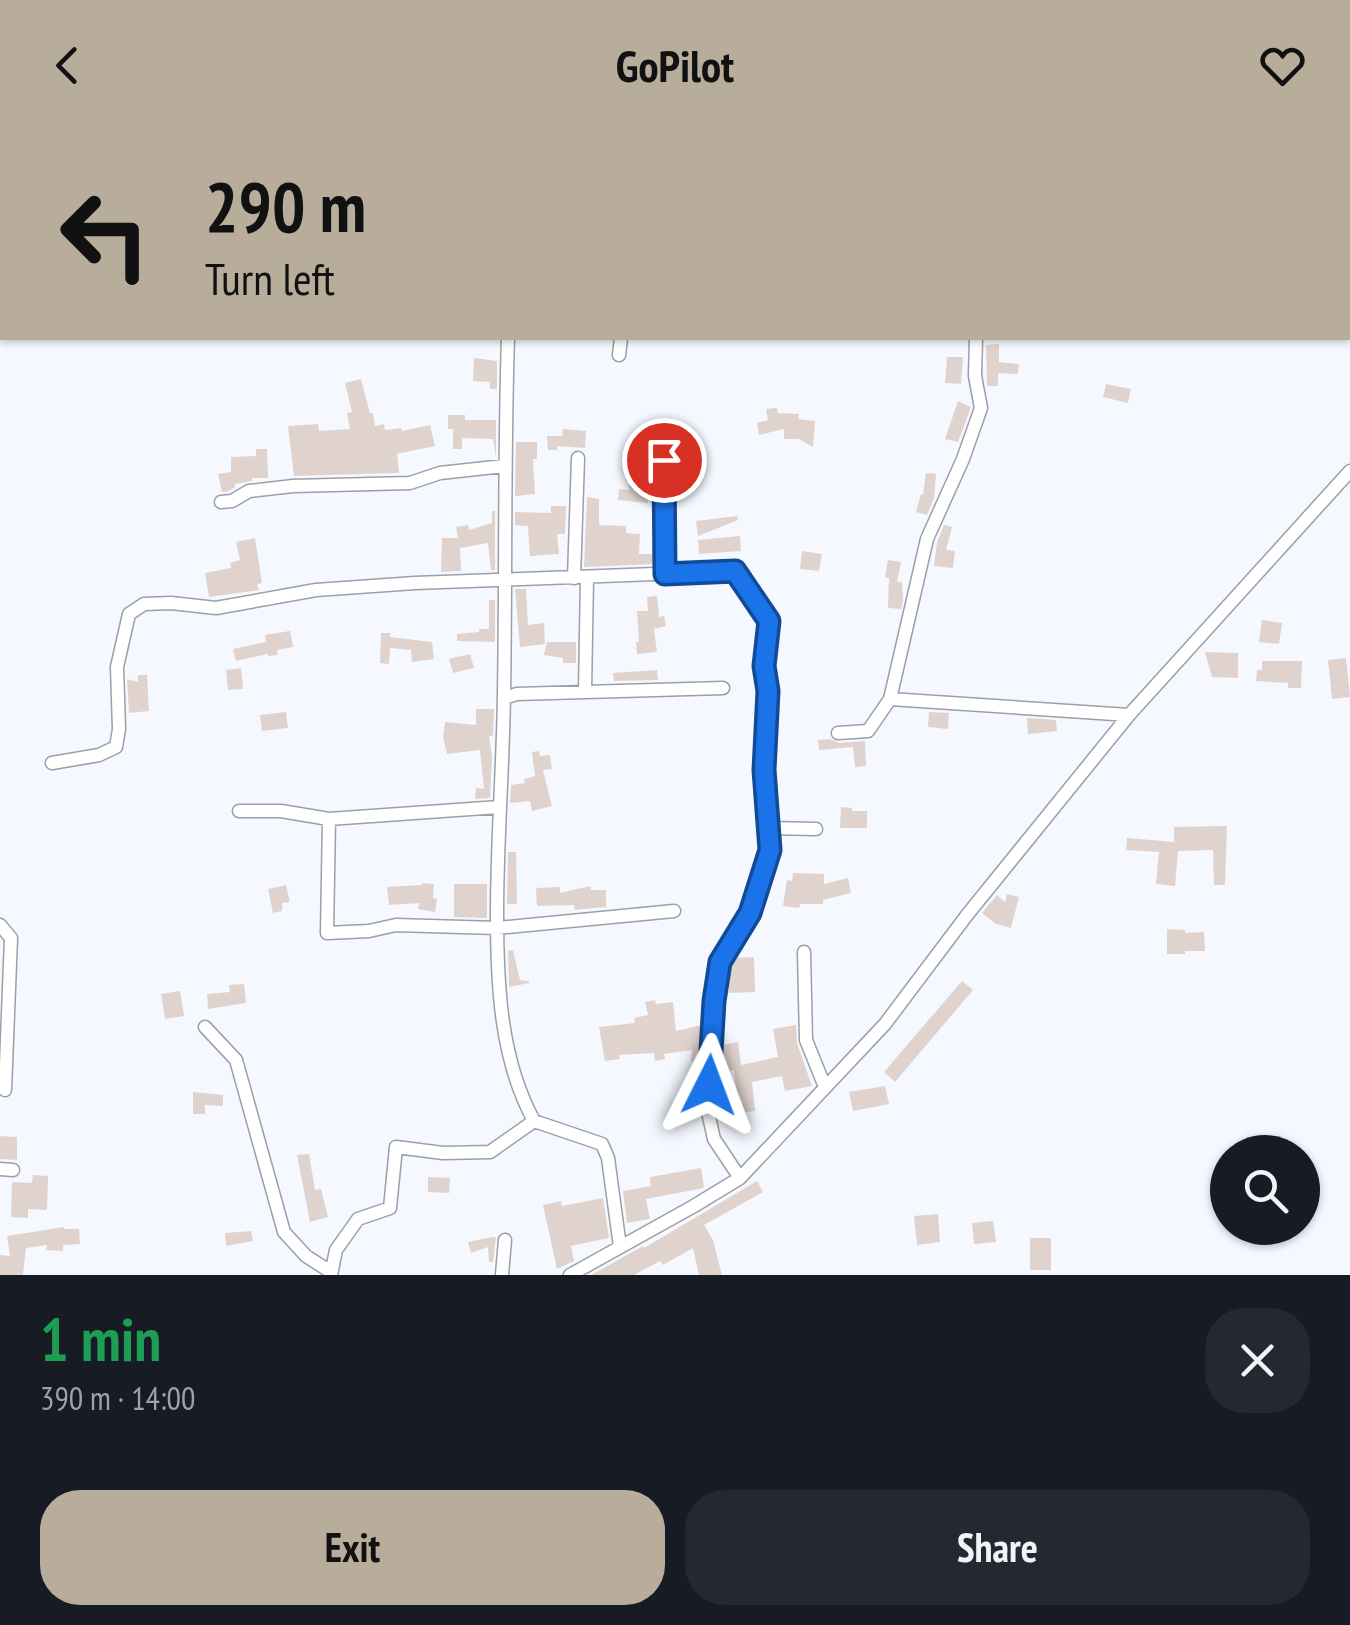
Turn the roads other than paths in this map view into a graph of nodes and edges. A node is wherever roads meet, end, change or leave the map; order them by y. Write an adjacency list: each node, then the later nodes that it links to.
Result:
1 (508, 340): 7 (street)
2 (620, 340): 4 (street)
3 (976, 340): 16 (street)
4 (620, 355)
5 (578, 458): 11 (street)
6 (664, 460): 10 (street)
7 (504, 466): 9 (street); 12 (street)
8 (1350, 471): 17 (street)
9 (221, 502)
10 (665, 574): 11 (street); 23 (street)
11 (580, 578): 12 (street); 14 (street)
12 (504, 581): 15 (street); 19 (street)
13 (723, 688): 14 (street)
14 (585, 691): 15 (street)
15 (504, 698): 20 (street)
16 (890, 699): 17 (street); 18 (street)
17 (1129, 715): 30 (street)
18 (838, 733)
19 (52, 764)
20 (499, 806): 22 (street); 27 (street)
21 (239, 810): 22 (street)
22 (329, 820): 27 (street)
23 (768, 828): 24 (street); 33 (street)
24 (816, 830)
25 (674, 910): 27 (street)
26 (0, 925): 31 (street)
27 (497, 928): 32 (street)
28 (804, 952): 30 (street)
29 (205, 1027): 36 (street)
30 (825, 1088): 33 (street)
31 (5, 1090)
32 (534, 1121): 35 (street); 36 (street)
33 (740, 1178): 35 (street)
34 (505, 1240): 37 (street)
35 (620, 1247): 38 (street)
36 (331, 1274)
37 (502, 1275)
38 (570, 1275)

